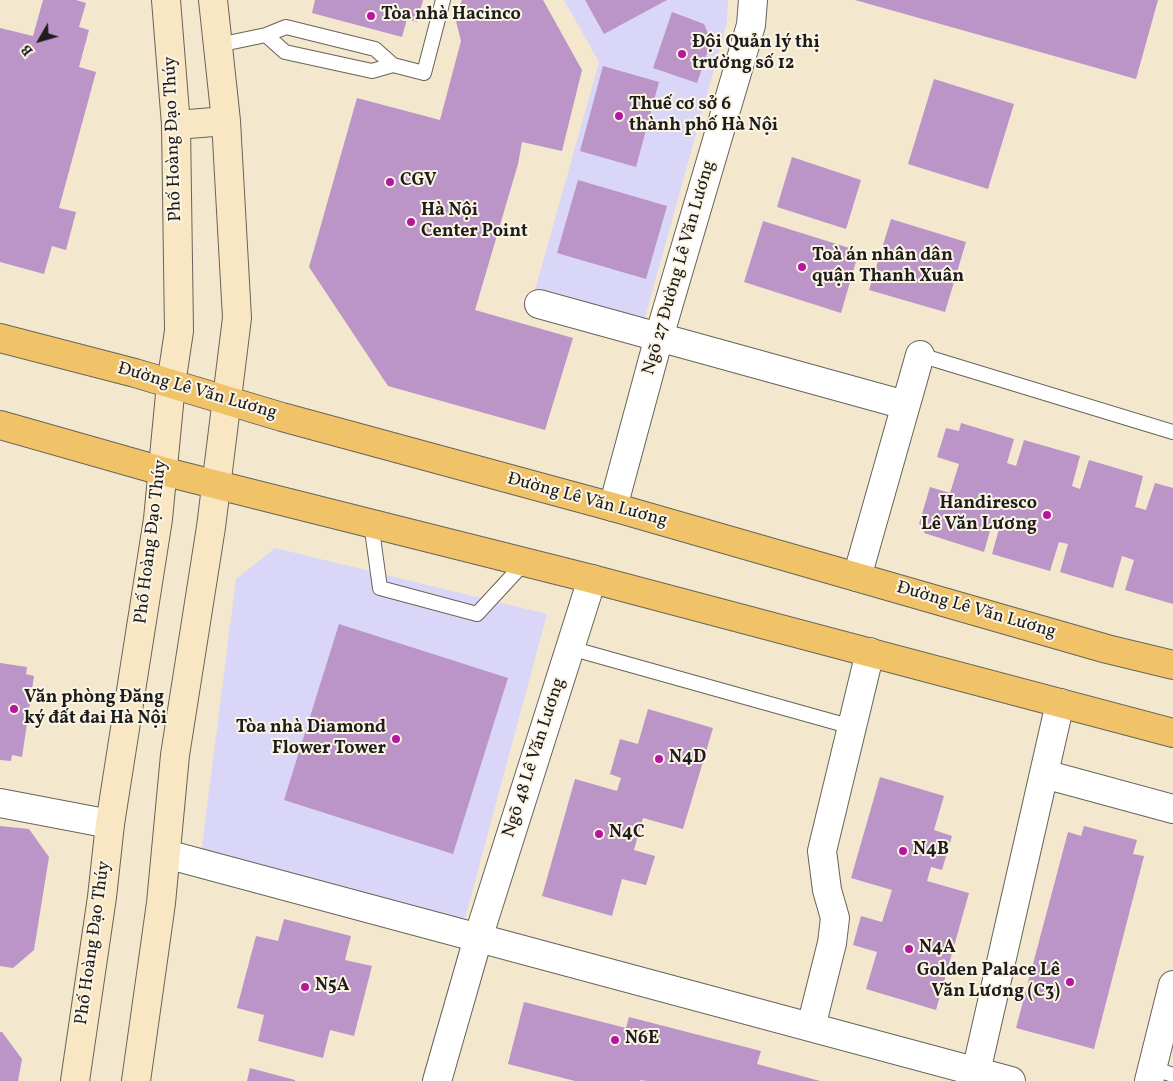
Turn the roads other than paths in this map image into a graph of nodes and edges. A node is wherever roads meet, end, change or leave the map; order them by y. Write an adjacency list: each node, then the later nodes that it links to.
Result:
1 (166, 0): 9 (main road, Phố Hoàng Đạo Thúy)
2 (214, 0): 6 (main road)
3 (443, 0): 7 (lane)
4 (753, 0): 11 (street, Ngõ 27 Đường Lê Văn Lương)
5 (266, 36): 6 (lane); 7 (lane); 7 (lane)
6 (218, 45): 8 (main road)
7 (393, 65)
8 (226, 121): 9 (main road); 15 (main road)
9 (176, 125): 14 (main road, Phố Hoàng Đạo Thúy)
10 (539, 304): 11 (street)
11 (660, 337): 16 (street); 21 (street, Ngõ 27 Đường Lê Văn Lương)
12 (0, 338): 14 (main road, Đường Lê Văn Lương)
13 (920, 355): 16 (street); 18 (lane)
14 (171, 384): 15 (main road, Đường Lê Văn Lương); 19 (main road, Phố Hoàng Đạo Thúy)
15 (227, 401): 20 (main road); 21 (main road, Đường Lê Văn Lương)
16 (905, 405): 24 (street)
17 (0, 424): 19 (main road)
18 (1173, 432)
19 (162, 471): 20 (main road); 35 (main road, Phố Hoàng Đạo Thúy)
20 (216, 484): 22 (main road); 36 (main road)
21 (613, 507): 24 (main road, Đường Lê Văn Lương)
22 (370, 523): 23 (main road); 23 (lane)
23 (525, 562): 25 (main road)
24 (857, 577): 28 (main road, Đường Lê Văn Lương)
25 (592, 579): 26 (street, Ngõ 48 Lê Văn Lương); 27 (main road)
26 (570, 648): 30 (lane); 37 (street, Ngõ 48 Lê Văn Lương)
27 (870, 652): 29 (main road); 30 (street)
28 (1173, 666)
29 (1060, 703): 31 (main road); 32 (street)
30 (852, 727): 39 (street)
31 (1173, 733)
32 (1044, 774): 34 (street); 41 (street)
33 (0, 803): 35 (street)
34 (1173, 809)
35 (110, 824): 43 (main road, Phố Hoàng Đạo Thúy)
36 (166, 854): 37 (street); 44 (main road)
37 (478, 938): 39 (street); 45 (street, Ngõ 48 Lê Văn Lương)
38 (1173, 984): 42 (street)
39 (812, 1027): 40 (street)
40 (942, 1072): 41 (street)
41 (976, 1072): 46 (street)
42 (1158, 1075)
43 (74, 1081)
44 (136, 1081)
45 (437, 1081)
46 (1011, 1081)

